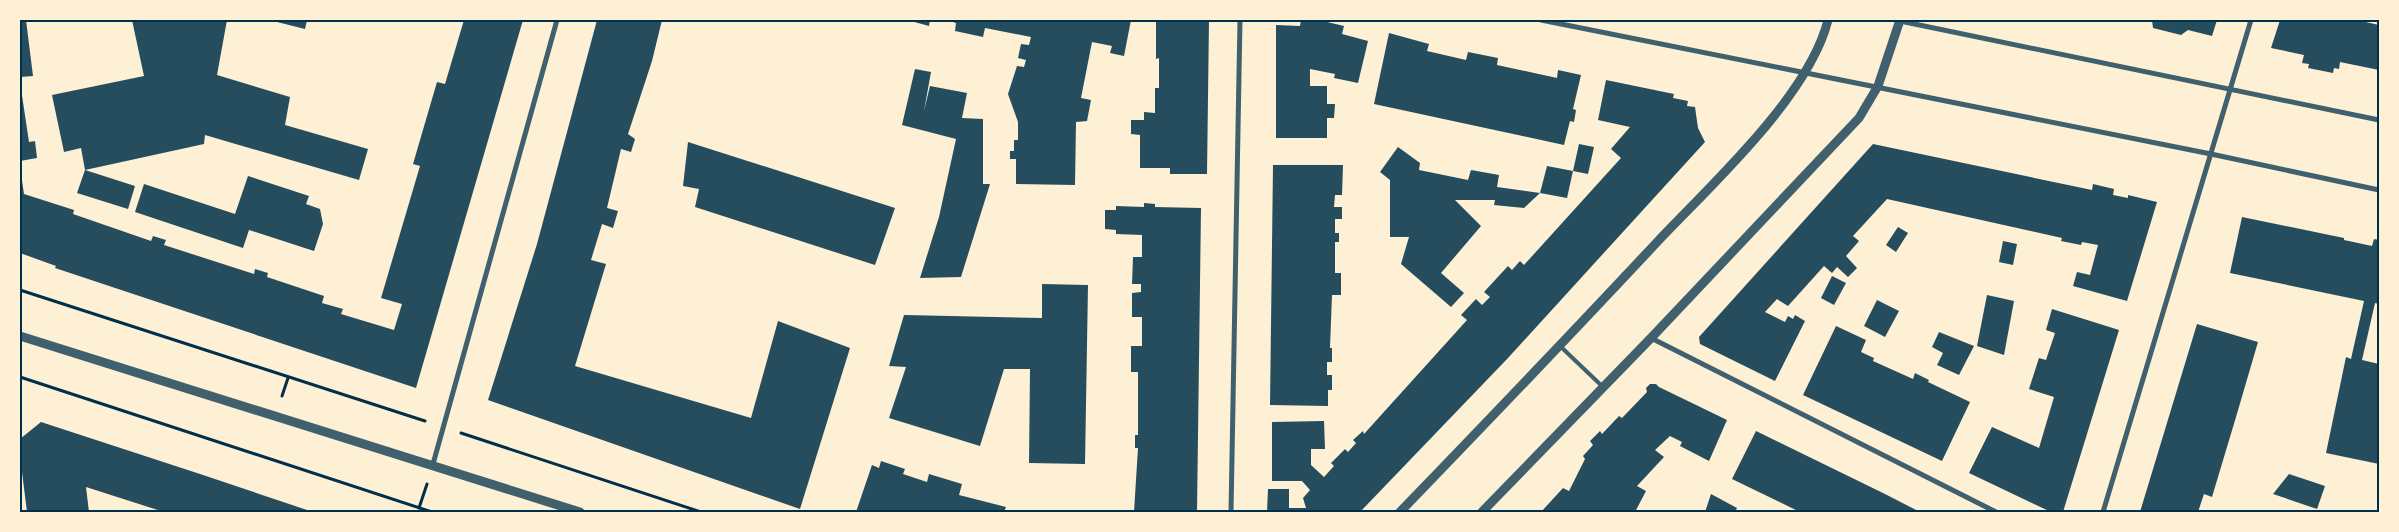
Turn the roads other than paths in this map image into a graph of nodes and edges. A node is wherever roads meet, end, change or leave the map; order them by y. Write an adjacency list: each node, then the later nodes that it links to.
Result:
1 (557, 20): 17 (street)
2 (1240, 20): 19 (street)
3 (1541, 20): 7 (street)
4 (1828, 20): 7 (street)
5 (1898, 20): 8 (street); 9 (street)
6 (2251, 20): 9 (street)
7 (1804, 73): 8 (street); 15 (street)
8 (1878, 86): 11 (street); 14 (street)
9 (2230, 88): 10 (street); 11 (street)
10 (2379, 120)
11 (2211, 154): 12 (street); 23 (street)
12 (2379, 190)
13 (20, 336): 17 (street)
14 (1652, 338): 16 (street); 22 (street)
15 (1560, 346): 16 (lane); 20 (street)
16 (1603, 387): 21 (street)
17 (433, 464): 18 (street)
18 (580, 512)
19 (1231, 512)
20 (1400, 512)
21 (1482, 512)
22 (1996, 512)
23 (2103, 512)

